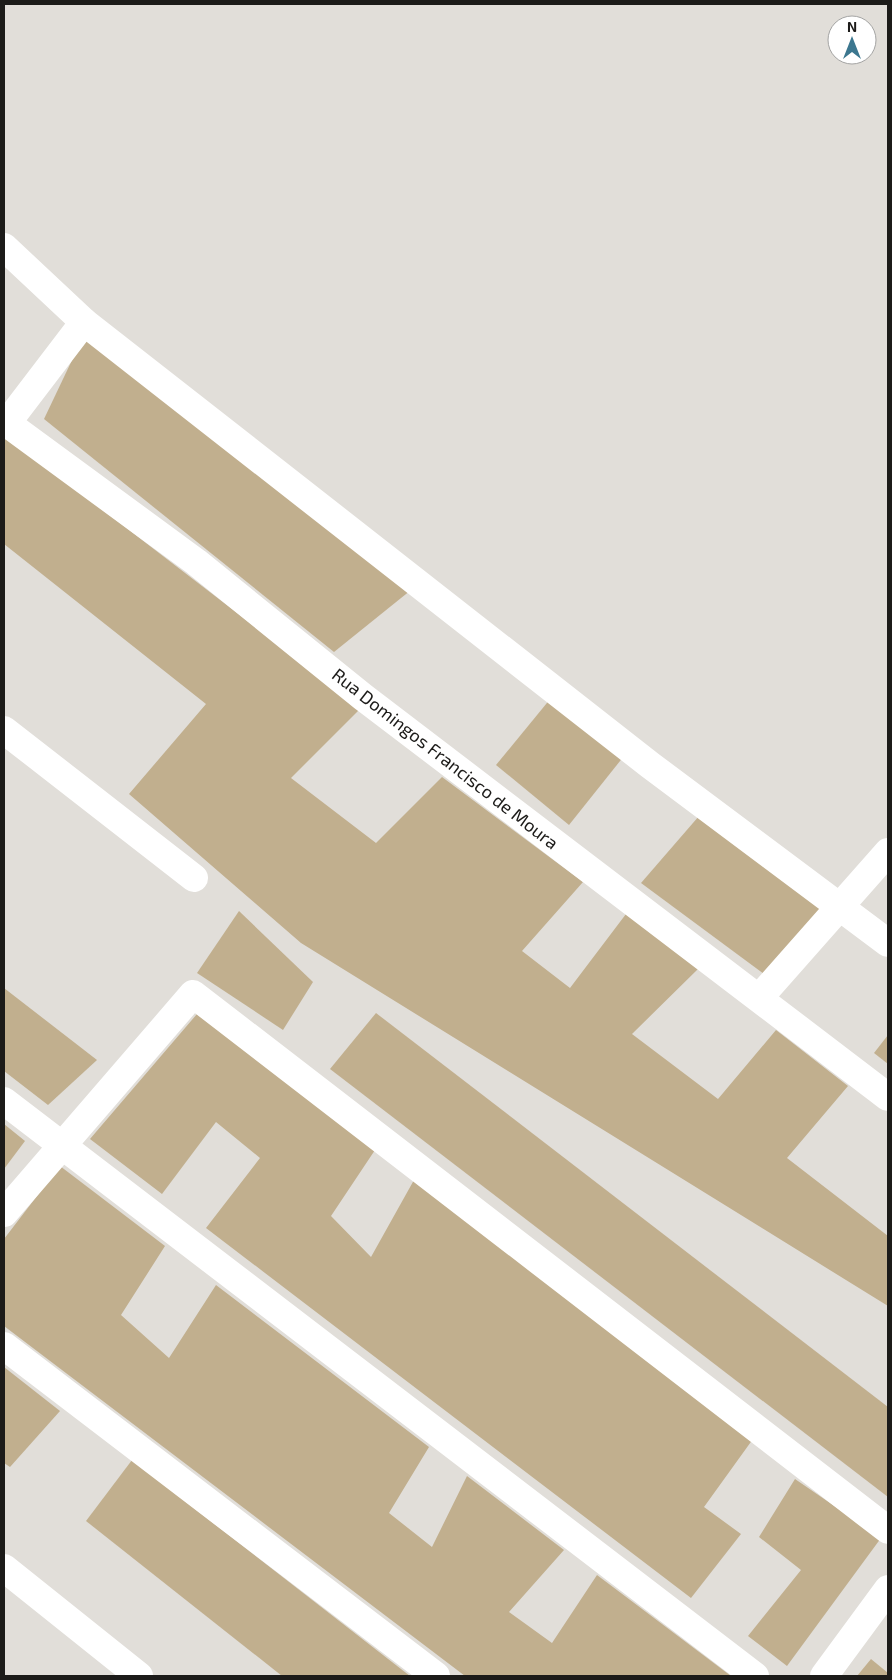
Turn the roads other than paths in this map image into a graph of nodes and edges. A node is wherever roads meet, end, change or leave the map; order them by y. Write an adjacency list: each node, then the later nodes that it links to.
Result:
1 (4, 247): 2 (street)
2 (84, 322): 3 (street); 7 (street)
3 (5, 422): 9 (street, Rua Domingos Francisco de Moura)
4 (4, 730): 6 (street)
5 (888, 852): 7 (street)
6 (194, 878)
7 (840, 907): 8 (street); 9 (street)
8 (888, 943)
9 (759, 998): 10 (street, Rua Domingos Francisco de Moura)
10 (888, 1096)
11 (4, 1101): 12 (street)
12 (62, 1146): 13 (street); 15 (street); 20 (street)
13 (4, 1213)
14 (4, 1346): 19 (street)
15 (888, 1530)
16 (4, 1568): 18 (street)
17 (888, 1589): 21 (street)
18 (140, 1676)
19 (436, 1676)
20 (755, 1676)
21 (824, 1676)

